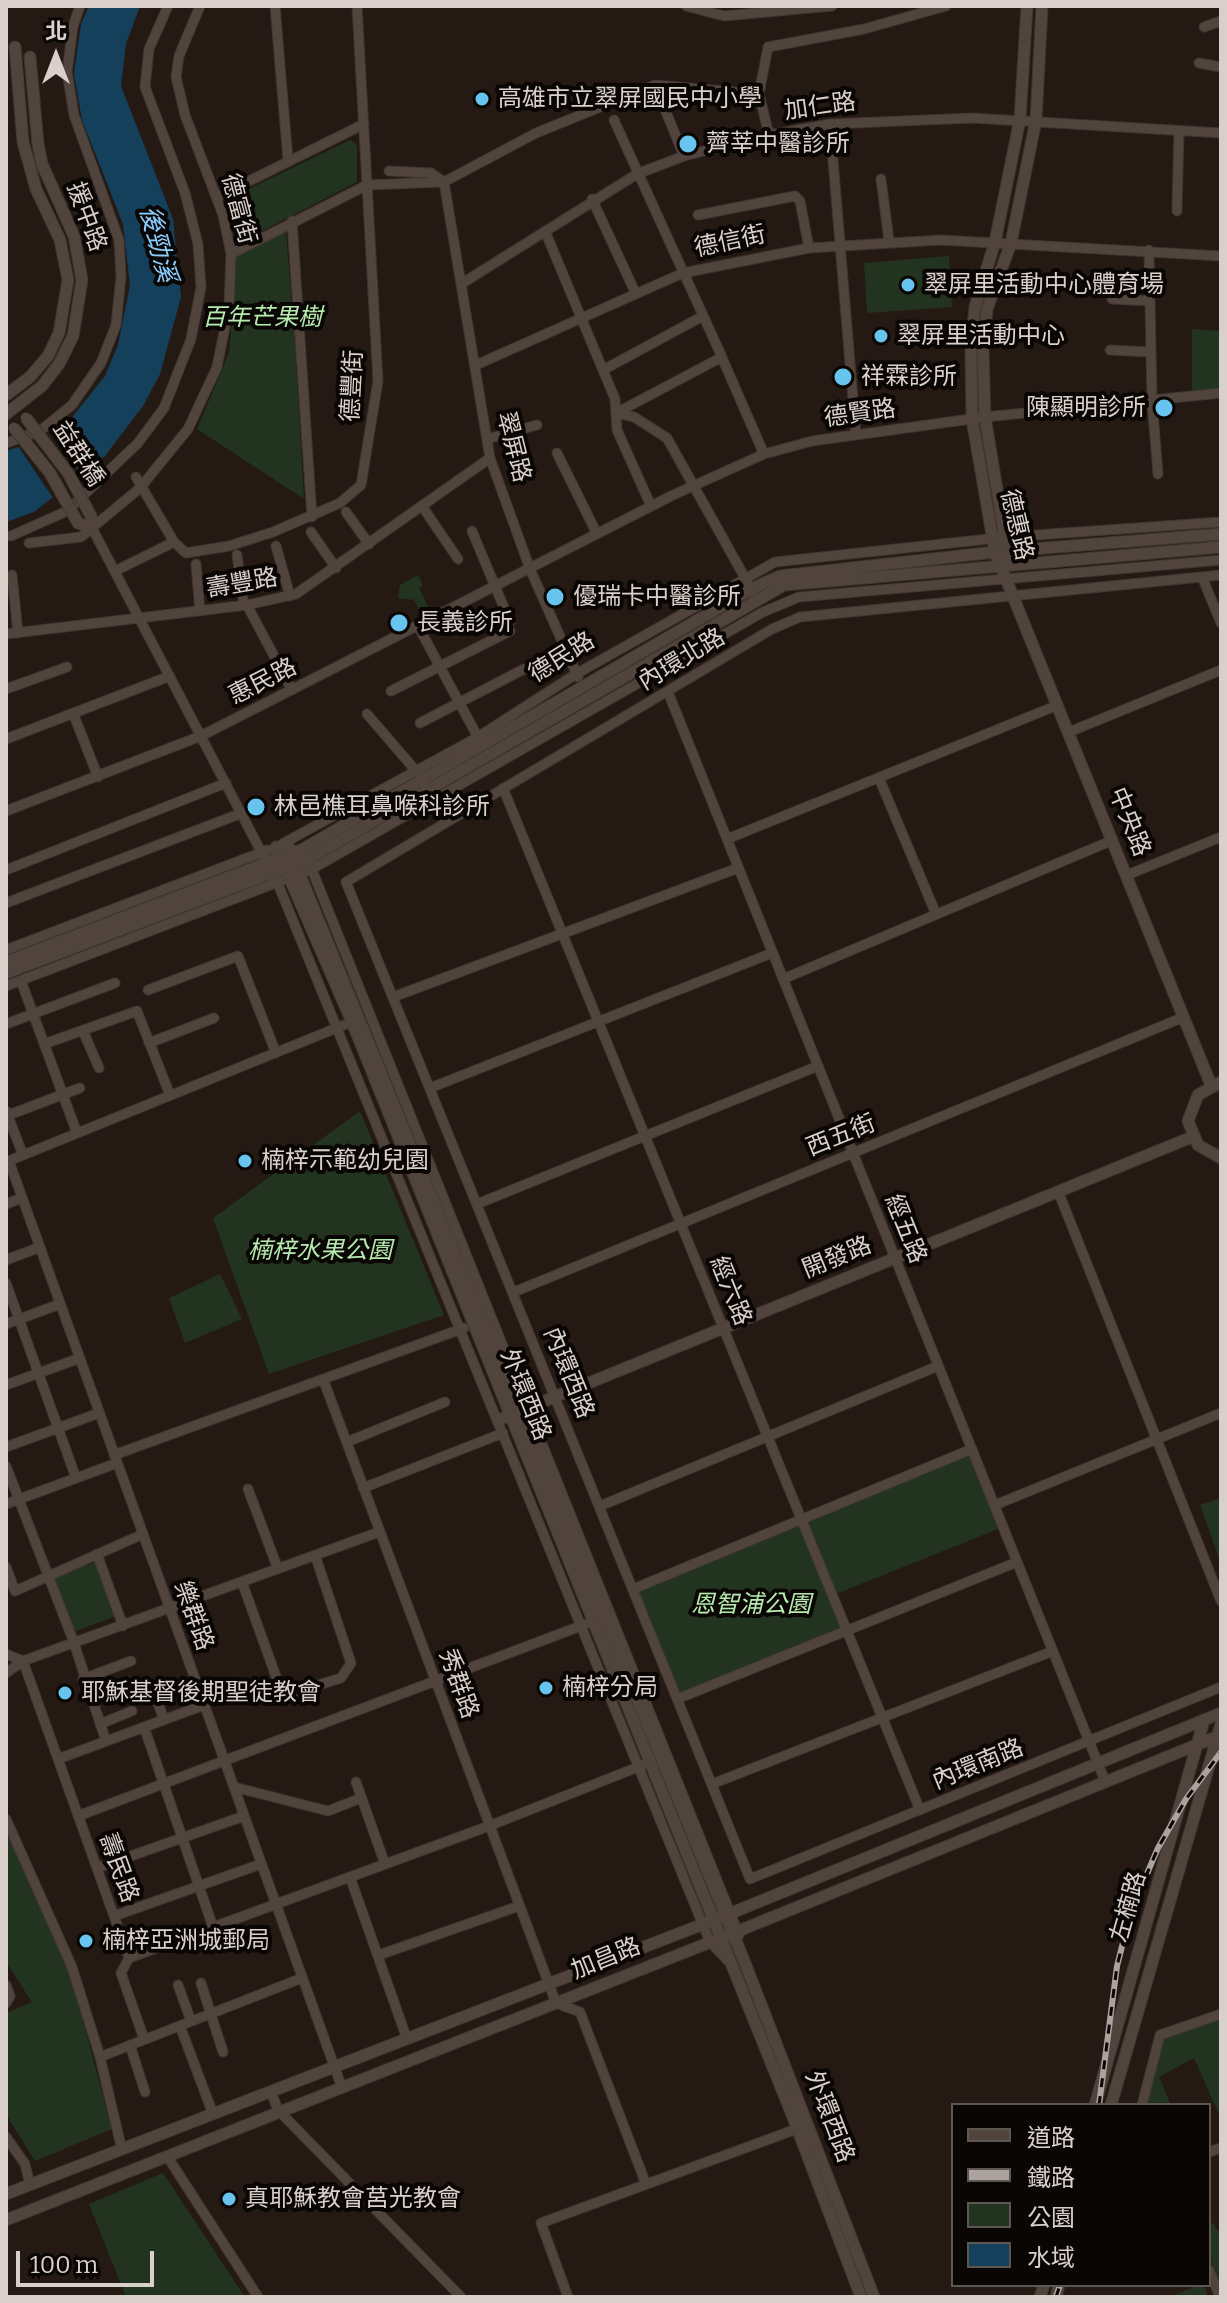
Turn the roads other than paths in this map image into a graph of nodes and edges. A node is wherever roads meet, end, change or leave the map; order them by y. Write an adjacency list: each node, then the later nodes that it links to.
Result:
1 (80, 6): 70 (street)
2 (168, 6): 88 (street)
3 (200, 6): 34 (street, 德富街)
4 (275, 6): 28 (street)
5 (357, 6): 22 (street, 德豐街)
6 (686, 6): 7 (street)
7 (832, 6)
8 (946, 6): 18 (street)
9 (1027, 6): 19 (street, 德惠路)
10 (1042, 6): 21 (street, 德惠路)
11 (1221, 21): 12 (street)
12 (1204, 27)
13 (15, 47): 61 (street, 援中路)
14 (30, 57): 63 (street, 援中路)
15 (1199, 63): 16 (street)
16 (1221, 67)
17 (655, 85): 18 (street); 27 (street); 32 (street)
18 (759, 94): 26 (street)
19 (1020, 119): 21 (street, 加仁路); 23 (street, 加仁路); 41 (street, 德惠路)
20 (614, 120): 30 (street)
21 (1036, 120): 24 (street, 加仁路); 42 (street, 德惠路)
22 (364, 124): 28 (street); 33 (street, 德豐街)
23 (830, 124): 26 (street, 加仁路); 43 (street)
24 (1179, 131): 25 (street, 加仁路); 36 (street)
25 (1221, 133)
26 (769, 135): 27 (street, 加仁路)
27 (684, 156): 30 (street, 加仁路)
28 (288, 160): 34 (street)
29 (389, 171): 32 (street)
30 (637, 174): 35 (street, 加仁路); 48 (street)
31 (881, 179): 40 (street)
32 (443, 182): 33 (street); 49 (street, 翠屏路)
33 (367, 185): 38 (street); 81 (street, 德豐街)
34 (217, 197): 46 (street, 德富街)
35 (592, 199): 39 (street, 加仁路); 50 (street)
36 (1177, 211)
37 (698, 215): 44 (street)
38 (292, 221): 46 (street); 81 (street)
39 (545, 231): 49 (street, 加仁路); 54 (street)
40 (889, 241): 41 (street, 德信街); 43 (street, 德信街)
41 (995, 242): 42 (street, 德信街); 65 (street, 德惠路)
42 (1011, 243): 45 (street, 德信街); 65 (street, 德惠路)
43 (842, 244): 44 (street, 德信街); 68 (street)
44 (809, 248): 48 (street, 德信街)
45 (1149, 250): 47 (street, 德信街); 52 (street)
46 (231, 254): 77 (street, 德富街)
47 (1221, 256)
48 (683, 273): 50 (street, 德信街); 53 (street)
49 (461, 284): 58 (street, 翠屏路)
50 (636, 294): 54 (street, 德信街)
51 (1112, 299): 52 (street)
52 (1150, 301): 56 (street)
53 (703, 316): 57 (street); 59 (street)
54 (582, 318): 58 (street, 德信街); 59 (street)
55 (1110, 350): 56 (street)
56 (1151, 352): 62 (street)
57 (722, 358): 64 (street); 72 (street)
58 (476, 365): 69 (street, 翠屏路)
59 (603, 370): 64 (street)
60 (1221, 393): 62 (street, 德賢路)
61 (6, 396): 63 (street, 益群橋)
62 (1152, 401): 65 (street, 德賢路); 74 (street)
63 (11, 410): 82 (street, 益群橋, bridge)
64 (616, 413): 76 (street); 79 (street)
65 (979, 418): 68 (street, 德賢路); 89 (street, 德惠路); 90 (street, 德惠路)
66 (10, 424): 82 (street, 益群橋, bridge)
67 (537, 425): 69 (street)
68 (856, 435): 72 (street, 德賢路)
69 (487, 439): 73 (street, 翠屏路)
70 (6, 443)
71 (557, 453): 86 (street)
72 (764, 454): 76 (street, 德賢路)
73 (490, 458): 78 (street, 壽豐路); 102 (street, 翠屏路)
74 (1158, 474)
75 (136, 477): 77 (street)
76 (694, 485): 79 (street, 德賢路); 106 (street)
77 (140, 488): 82 (street, 德富街); 91 (street)
78 (422, 506): 93 (street, 壽豐路); 98 (street)
79 (651, 506): 86 (street, 德賢路)
80 (346, 512): 93 (street)
81 (312, 517): 91 (street, 德豐街)
82 (92, 522): 92 (street); 103 (street)
83 (1221, 522): 89 (street, 德民路)
84 (472, 531): 109 (street)
85 (311, 532): 101 (street)
86 (597, 534): 102 (street, 德賢路)
87 (1221, 534): 97 (street, 德民路)
88 (11, 536)
89 (1007, 537): 90 (street, 德民路); 97 (street, 德惠路)
90 (993, 538): 97 (street, 德惠路); 106 (street, 德民路)
91 (174, 542): 103 (street)
92 (29, 543)
93 (369, 544): 101 (street, 壽豐路)
94 (276, 546): 112 (street)
95 (1221, 547): 97 (street, 德民路)
96 (237, 555): 113 (street)
97 (1002, 558): 107 (street, 德惠路); 110 (street, 德民路)
98 (458, 559)
99 (1221, 560): 107 (street, 德民路)
100 (196, 564): 114 (street)
101 (336, 568): 112 (street, 壽豐路)
102 (530, 569): 109 (street, 惠民路); 126 (street, 翠屏路)
103 (115, 571): 116 (street)
104 (12, 575): 119 (street)
105 (1221, 575): 108 (street, 內環北路)
106 (745, 576): 110 (street); 126 (street, 德民路)
107 (1005, 576): 111 (street, 中央路); 115 (street, 德民路)
108 (1202, 577): 111 (street, 內環北路); 117 (street)
109 (496, 587): 118 (street, 惠民路); 121 (street)
110 (754, 594): 115 (street); 126 (street, 德民路)
111 (1010, 595): 130 (street, 內環北路); 132 (street, 中央路)
112 (290, 596): 113 (street, 壽豐路)
113 (246, 605): 114 (street, 壽豐路); 128 (street)
114 (200, 611): 116 (street, 壽豐路)
115 (763, 612): 133 (street, 德民路)
116 (139, 618): 119 (street, 壽豐路); 125 (street)
117 (1221, 623)
118 (418, 626): 121 (street); 128 (street, 惠民路)
119 (18, 633): 120 (street, 壽豐路)
120 (6, 634)
121 (440, 666): 129 (street); 131 (street)
122 (67, 667): 127 (street)
123 (524, 669): 131 (street)
124 (1221, 670): 137 (street)
125 (170, 676): 134 (street); 138 (street)
126 (582, 685): 133 (street, 翠屏路); 140 (street, 德民路)
127 (6, 689)
128 (292, 690): 138 (street, 惠民路)
129 (391, 691)
130 (668, 692): 145 (street, 內環北路); 149 (street, 經五路)
131 (460, 703): 136 (street); 140 (street)
132 (1058, 705): 137 (street, 中央路); 142 (street)
133 (594, 708): 140 (street, 德民路)
134 (73, 713): 139 (street); 141 (street)
135 (367, 714): 144 (street)
136 (420, 723)
137 (1069, 732): 150 (street, 中央路)
138 (201, 736): 141 (street, 惠民路); 143 (street)
139 (6, 739)
140 (486, 752): 144 (street, 德民路); 144 (street, 德民路)
141 (98, 777): 146 (street, 惠民路)
142 (879, 778): 149 (street); 158 (street)
143 (226, 783): 147 (street); 154 (street)
144 (425, 786): 152 (street, 德民路); 152 (street, 德民路)
145 (503, 788): 156 (street, 內環北路); 159 (street, 經六路)
146 (7, 807)
147 (242, 813): 151 (street); 157 (street)
148 (1221, 837): 155 (street)
149 (727, 839): 153 (street, 經五路)
150 (1113, 840): 155 (street, 中央路); 158 (street)
151 (263, 852): 152 (street, 德民路); 160 (street, 德民路)
152 (290, 862): 162 (street, 德民路); 164 (street, 德民路); 165 (street, 德民路); 172 (street, 外環西路); 175 (street, 外環西路)
153 (738, 868): 159 (street); 161 (street, 經五路)
154 (6, 870)
155 (1127, 875): 170 (street, 中央路)
156 (346, 882): 168 (street, 內環西路)
157 (6, 903)
158 (936, 914): 163 (street)
159 (563, 933): 168 (street); 173 (street, 經六路)
160 (6, 950)
161 (772, 953): 163 (street, 經五路); 173 (street)
162 (6, 962)
163 (783, 979): 180 (street, 經五路)
164 (7, 981): 165 (street, 德民路)
165 (21, 981): 169 (street)
166 (115, 983): 169 (street)
167 (148, 990): 179 (street)
168 (393, 997): 184 (street, 內環西路)
169 (33, 1014): 174 (street); 178 (street)
170 (1184, 1017): 182 (street, 中央路); 191 (street, 西五街)
171 (214, 1018): 177 (street)
172 (361, 1019): 175 (street); 207 (street, 外環西路)
173 (599, 1022): 184 (street); 189 (street, 經六路)
174 (6, 1024)
175 (339, 1027): 179 (street); 210 (street, 外環西路)
176 (83, 1031): 177 (street); 178 (street); 181 (street)
177 (149, 1043): 186 (street)
178 (44, 1044): 185 (street)
179 (276, 1053): 186 (street)
180 (818, 1066): 189 (street); 191 (street, 經五路)
181 (99, 1068)
182 (1216, 1084): 190 (street, 中央路)
183 (80, 1088): 185 (street)
184 (430, 1088): 198 (street, 內環西路)
185 (63, 1094): 187 (street); 188 (street)
186 (170, 1095): 188 (street)
187 (7, 1114): 192 (street)
188 (77, 1133): 192 (street)
189 (645, 1136): 198 (street); 199 (street, 經六路)
190 (1192, 1137): 193 (street); 195 (street, 開發路)
191 (853, 1153): 199 (street, 西五街); 201 (street, 經五路)
192 (23, 1155): 194 (street)
193 (1221, 1158)
194 (7, 1161): 196 (street, 樂群路)
195 (1058, 1191): 201 (street, 開發路); 224 (street)
196 (22, 1198): 197 (street); 200 (street, 樂群路)
197 (6, 1204)
198 (477, 1204): 204 (street, 內環西路)
199 (681, 1224): 204 (street, 西五街); 209 (street, 經六路)
200 (40, 1247): 202 (street); 205 (street, 樂群路)
201 (895, 1258): 209 (street, 開發路); 212 (street, 經五路)
202 (6, 1260)
203 (6, 1283): 206 (street)
204 (514, 1292): 216 (street, 內環西路)
205 (60, 1304): 206 (street); 211 (street, 樂群路)
206 (19, 1319): 208 (street); 213 (street)
207 (483, 1321): 210 (street); 219 (street, 外環西路)
208 (6, 1324)
209 (724, 1328): 216 (street, 開發路); 223 (street, 經六路)
210 (461, 1329): 214 (street); 219 (street, 外環西路)
211 (80, 1358): 213 (street); 218 (street, 樂群路)
212 (938, 1366): 223 (street); 227 (street, 經五路)
213 (38, 1373): 215 (street); 221 (street)
214 (323, 1379): 225 (street, 秀群路); 228 (street)
215 (6, 1385)
216 (556, 1396): 219 (street, 開發路); 236 (street, 內環西路)
217 (445, 1402): 225 (street)
218 (99, 1413): 221 (street); 228 (street, 樂群路)
219 (514, 1413): 222 (street, 外環西路); 250 (street, 外環西路)
220 (1221, 1413): 224 (street)
221 (58, 1428): 226 (street); 230 (street)
222 (503, 1433): 231 (street); 250 (street, 外環西路)
223 (768, 1436): 236 (street); 237 (street, 經六路)
224 (1157, 1439): 235 (street); 248 (street)
225 (347, 1442): 231 (street, 秀群路)
226 (6, 1447)
227 (972, 1449): 235 (street, 經五路); 237 (street)
228 (116, 1459): 230 (street); 239 (street, 樂群路)
229 (7, 1469): 233 (street)
230 (76, 1478): 233 (street)
231 (363, 1488): 238 (street, 秀群路)
232 (248, 1489): 244 (street)
233 (19, 1499): 234 (street); 245 (street)
234 (6, 1504)
235 (995, 1505): 242 (street, 經五路)
236 (600, 1506): 247 (street, 內環西路)
237 (802, 1519): 247 (street); 252 (street, 經六路)
238 (379, 1532): 241 (street); 261 (street, 秀群路)
239 (143, 1534): 240 (street); 249 (street, 樂群路)
240 (97, 1554): 245 (street); 251 (street)
241 (315, 1555): 244 (street); 246 (street)
242 (1017, 1562): 252 (street); 254 (street, 經五路)
243 (6, 1567): 245 (street)
244 (278, 1569): 246 (street)
245 (48, 1576): 253 (street)
246 (242, 1582): 249 (street)
247 (633, 1589): 264 (street, 內環西路)
248 (1221, 1601)
249 (170, 1609): 251 (street); 266 (street, 樂群路)
250 (597, 1619): 261 (street); 279 (street, 外環西路); 279 (street, 外環西路)
251 (123, 1626): 253 (street)
252 (847, 1630): 264 (street); 269 (street, 經六路)
253 (72, 1645): 256 (street); 259 (street)
254 (1053, 1651): 269 (street); 276 (street, 經五路)
255 (6, 1654): 256 (street)
256 (23, 1661): 258 (street); 278 (street, 壽民路)
257 (131, 1661): 259 (street)
258 (6, 1673)
259 (83, 1679): 265 (street)
260 (150, 1683): 270 (street)
261 (436, 1683): 280 (street); 292 (street, 秀群路)
262 (1221, 1687): 276 (street, 內環南路)
263 (124, 1688): 265 (street)
264 (677, 1699): 285 (street, 內環西路)
265 (91, 1700): 272 (street)
266 (204, 1705): 270 (street); 280 (street, 樂群路)
267 (132, 1711): 272 (street)
268 (1221, 1713): 271 (street, 加昌路)
269 (883, 1718): 285 (street); 288 (street, 經六路)
270 (164, 1719): 273 (street)
271 (1204, 1720): 277 (street, 左楠路); 281 (street, 加昌路)
272 (100, 1724): 275 (street)
273 (144, 1727): 275 (street); 284 (street)
274 (1220, 1731): 277 (street, 加昌路); 329 (street, 左楠路)
275 (106, 1741): 278 (street)
276 (1089, 1741): 281 (street, 經五路); 288 (street, 內環南路)
277 (1199, 1743): 282 (street, 加昌路); 328 (street, 左楠路)
278 (58, 1759): 289 (street, 壽民路)
279 (654, 1760): 292 (street); 303 (street, 外環西路); 303 (street, 外環西路)
280 (224, 1761): 284 (street); 286 (street, 樂群路)
281 (1098, 1763): 282 (street, 經五路); 303 (street, 加昌路)
282 (1105, 1781): 305 (street, 加昌路)
283 (356, 1782): 287 (street)
284 (165, 1783): 289 (street); 293 (street)
285 (712, 1784): 298 (street, 內環西路)
286 (234, 1787): 287 (street); 290 (street, 樂群路)
287 (361, 1798): 295 (street)
288 (920, 1810): 298 (street, 內環南路)
289 (78, 1816): 296 (street, 壽民路)
290 (244, 1816): 293 (street); 294 (street, 樂群路)
291 (6, 1819): 323 (street)
292 (489, 1826): 295 (street); 301 (street, 秀群路)
293 (183, 1838): 296 (street); 299 (street)
294 (261, 1864): 299 (street); 300 (street, 樂群路)
295 (385, 1864): 297 (street)
296 (97, 1868): 302 (street, 壽民路)
297 (350, 1877): 300 (street); 306 (street)
298 (750, 1879)
299 (199, 1886): 302 (street); 304 (street)
300 (275, 1904): 304 (street); 308 (street, 樂群路)
301 (519, 1906): 306 (street); 312 (street, 秀群路)
302 (114, 1916): 307 (street, 壽民路)
303 (718, 1919): 305 (street, 外環西路); 305 (street, 外環西路); 312 (street, 加昌路)
304 (213, 1927): 307 (street)
305 (725, 1936): 314 (street, 加昌路); 333 (street, 外環西路); 333 (street, 外環西路)
306 (379, 1955): 320 (street)
307 (129, 1958): 319 (street)
308 (302, 1978): 315 (street); 324 (street, 樂群路)
309 (201, 1983): 315 (street)
310 (6, 1985): 313 (street)
311 (178, 1985): 317 (street)
312 (549, 1985): 314 (street, 秀群路); 320 (street, 加昌路)
313 (6, 2003)
314 (556, 2003): 325 (street, 加昌路); 337 (street)
315 (210, 2013): 317 (street); 322 (street)
316 (1221, 2014): 330 (street)
317 (191, 2021): 318 (street)
318 (180, 2026): 319 (street); 332 (street)
319 (144, 2039): 321 (street)
320 (407, 2039): 324 (street, 加昌路)
321 (130, 2045): 323 (street); 326 (street)
322 (223, 2052)
323 (100, 2057): 335 (street)
324 (334, 2067): 325 (street, 樂群路); 327 (street, 加昌路)
325 (341, 2085): 331 (street, 加昌路)
326 (145, 2092)
327 (271, 2092): 331 (street); 332 (street, 加昌路)
328 (1096, 2103)
329 (1112, 2103)
330 (1141, 2103)
331 (278, 2110): 336 (street, 加昌路); 343 (street)
332 (213, 2114): 335 (street, 加昌路)
333 (804, 2127): 337 (street); 345 (street, 外環西路); 346 (street, 外環西路)
334 (6, 2137): 338 (street)
335 (122, 2150): 338 (street, 加昌路)
336 (167, 2156): 340 (street, 加昌路); 342 (street)
337 (646, 2184): 344 (street)
338 (30, 2185): 339 (street, 加昌路)
339 (6, 2194)
340 (6, 2220)
341 (1211, 2275): 347 (street)
342 (258, 2297)
343 (461, 2297)
344 (568, 2297)
345 (861, 2297)
346 (874, 2297)
347 (1220, 2297)

